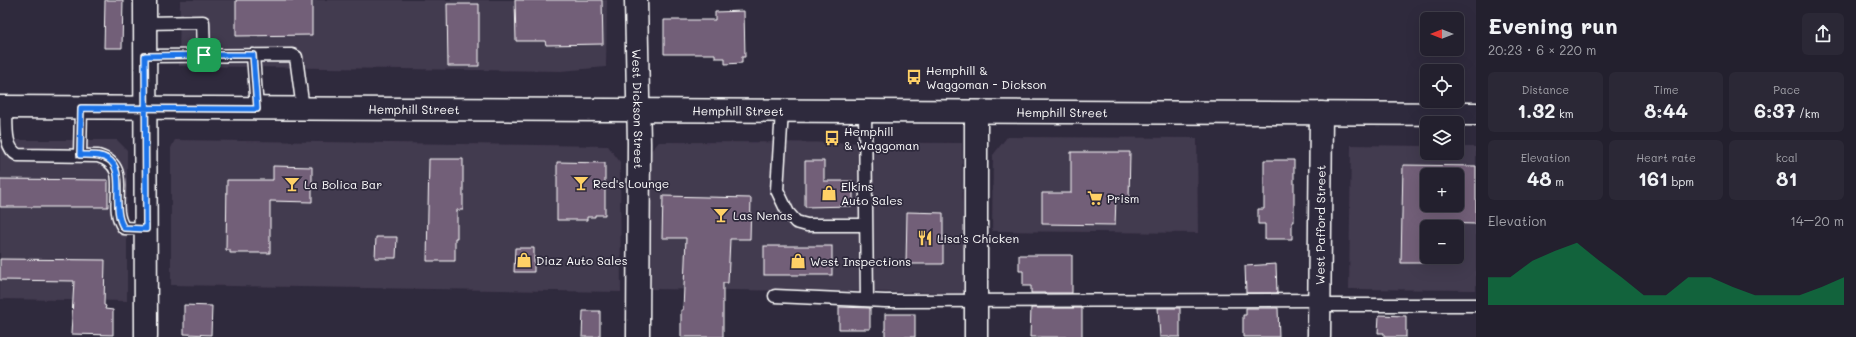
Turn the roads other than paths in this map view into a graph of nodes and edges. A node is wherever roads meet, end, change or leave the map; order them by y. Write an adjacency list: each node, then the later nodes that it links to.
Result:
1 (145, 0): 3 (main road)
2 (636, 0): 12 (main road, West Dickson Street)
3 (145, 23): 4 (lane); 6 (main road)
4 (204, 55): 5 (lane); 6 (lane)
5 (253, 55): 10 (lane); 11 (lane)
6 (145, 56): 9 (main road)
7 (3, 107): 8 (main road, Hemphill Street); 18 (lane)
8 (81, 108): 9 (main road, Hemphill Street); 18 (lane)
9 (146, 108): 10 (main road, Hemphill Street); 20 (main road)
10 (257, 109): 11 (main road, Hemphill Street)
11 (303, 109): 12 (main road, Hemphill Street)
12 (638, 110): 13 (main road, Hemphill Street); 27 (main road, West Dickson Street)
13 (782, 111): 14 (main road, Hemphill Street); 19 (lane)
14 (865, 111): 15 (main road, Hemphill Street); 19 (lane)
15 (976, 112): 16 (main road, Hemphill Street); 23 (main road)
16 (1321, 113): 17 (main road, Hemphill Street); 24 (main road, West Pafford Street)
17 (1476, 114)
18 (80, 155): 20 (lane)
19 (865, 225): 22 (lane)
20 (146, 229): 26 (main road)
21 (775, 296): 22 (lane)
22 (867, 300): 23 (lane)
23 (976, 300): 24 (lane); 28 (main road)
24 (1320, 302): 25 (lane); 29 (main road, West Pafford Street)
25 (1476, 305)
26 (146, 337)
27 (638, 337)
28 (976, 337)
29 (1319, 337)

